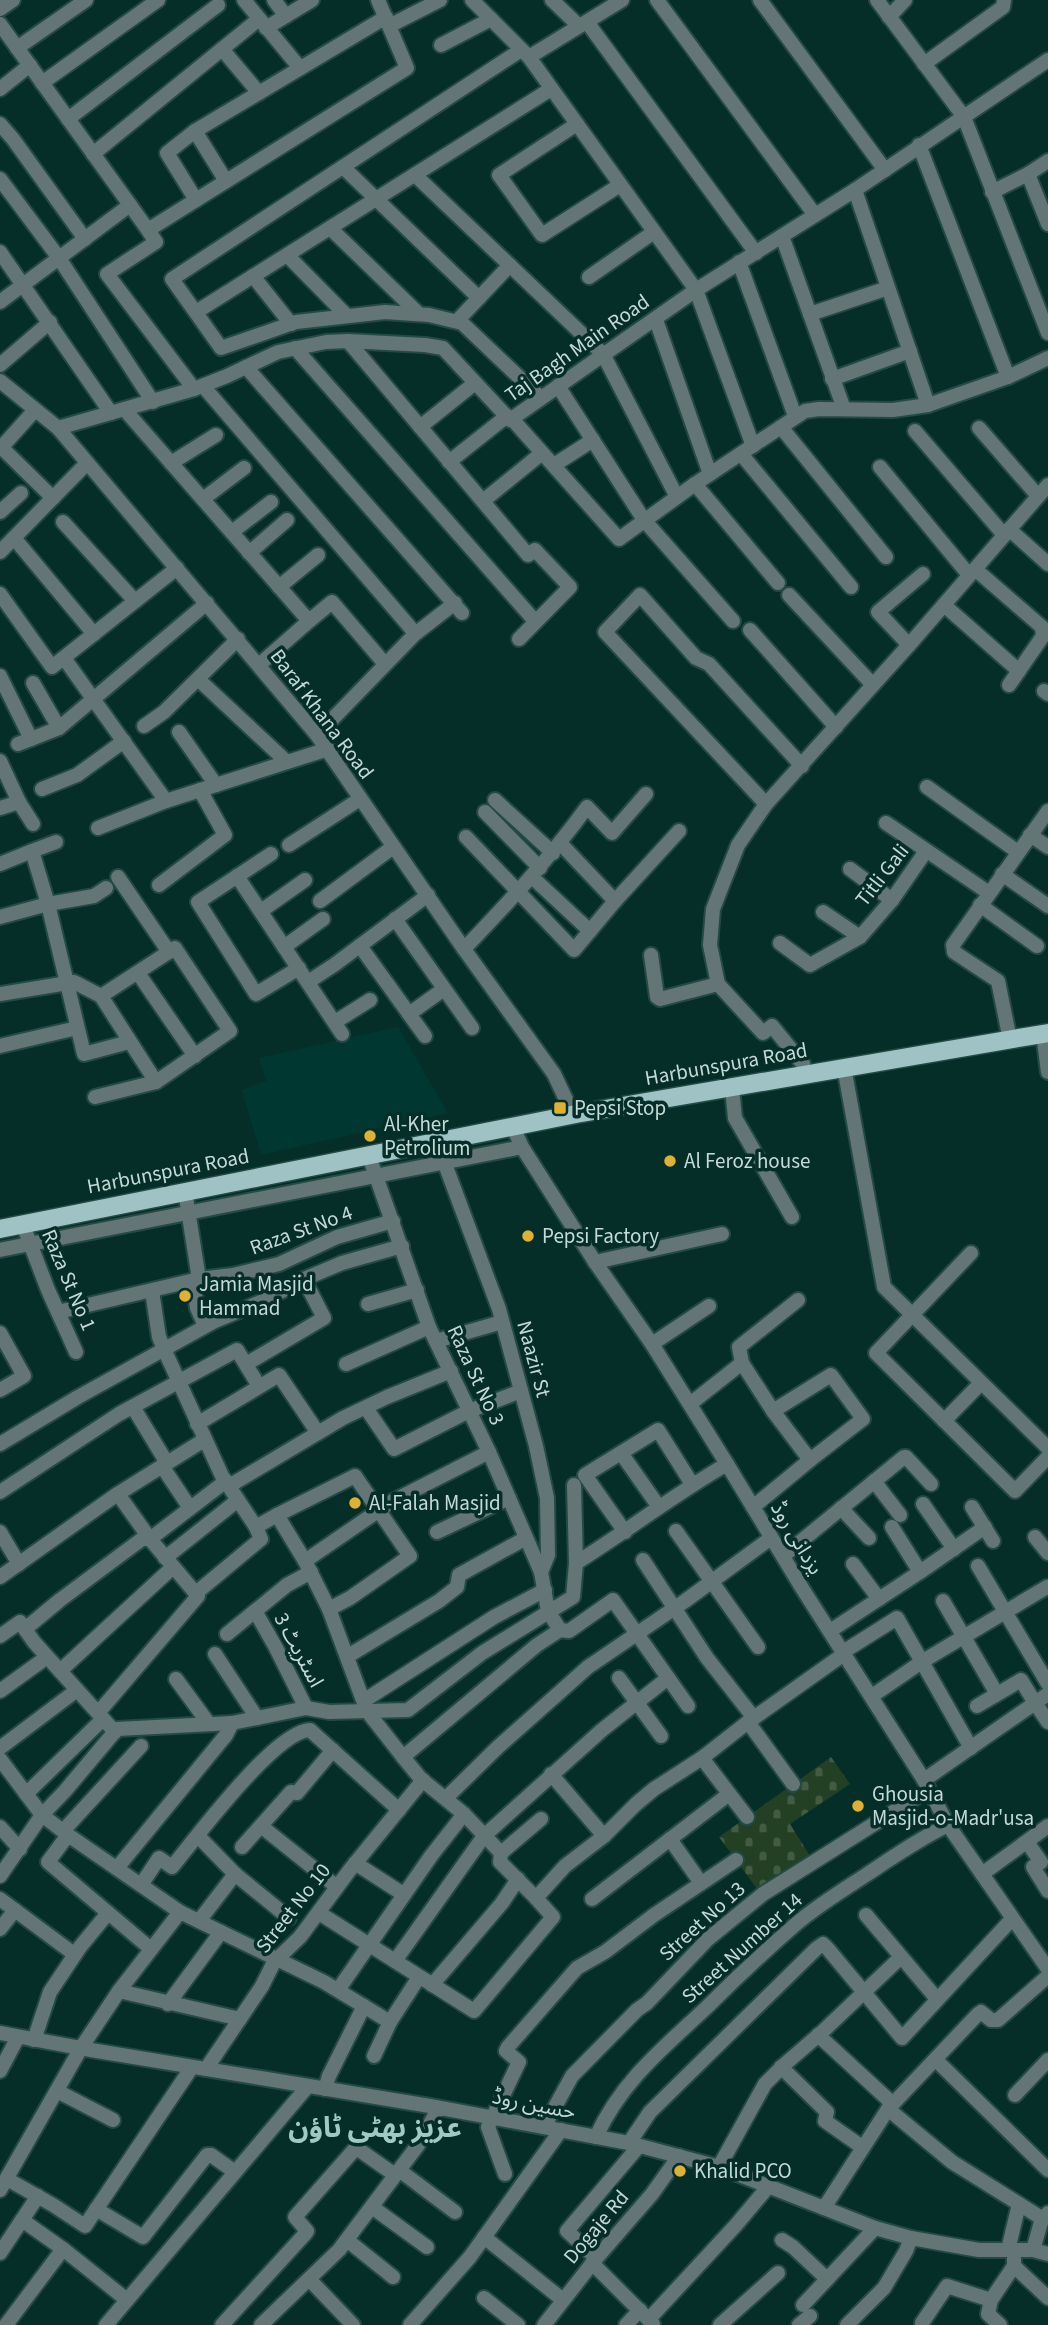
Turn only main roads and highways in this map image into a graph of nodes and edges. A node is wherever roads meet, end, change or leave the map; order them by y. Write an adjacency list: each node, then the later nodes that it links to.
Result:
1 (1045, 1029): 2 (main road, Harbunspura Road); 2 (main road, Harbunspura Road)
2 (652, 1095): 3 (main road, Harbunspura Road); 3 (main road, Harbunspura Road)
3 (294, 1164): 5 (main road, Harbunspura Road); 5 (main road, Harbunspura Road)
4 (0, 1218): 5 (main road, Harbunspura Road)
5 (22, 1219): 6 (main road, Harbunspura Road)
6 (0, 1229)

